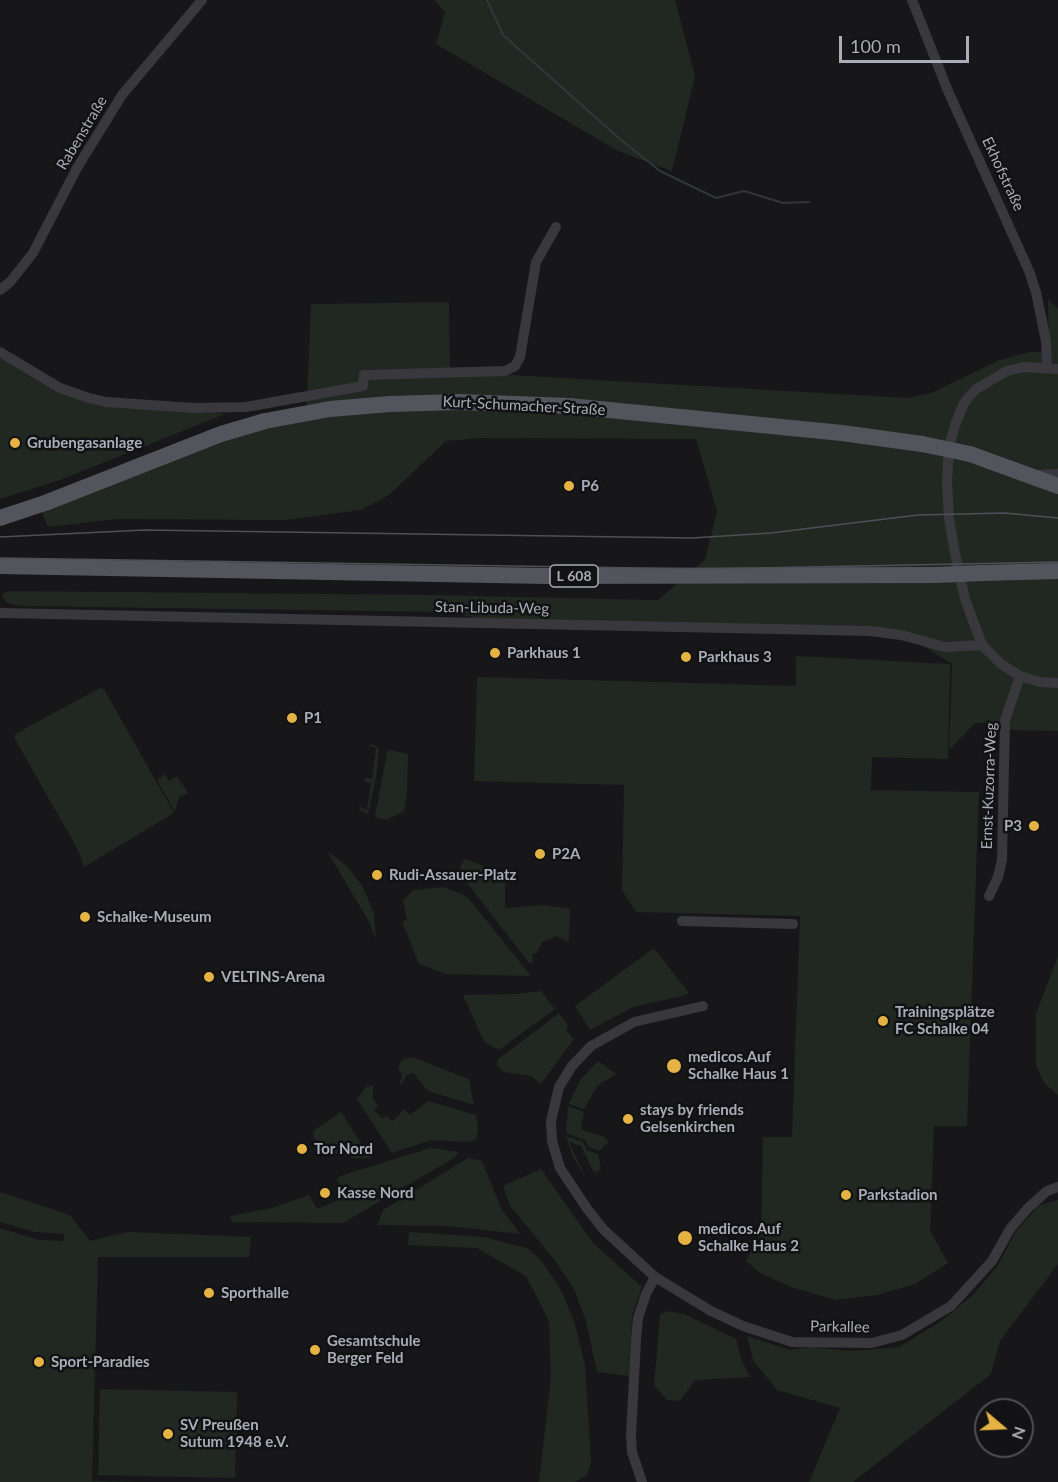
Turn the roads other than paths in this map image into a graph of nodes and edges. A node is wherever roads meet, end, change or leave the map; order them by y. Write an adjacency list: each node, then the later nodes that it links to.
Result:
1 (202, 0): 4 (street, Rabenstraße)
2 (912, 0): 6 (street, Ekhofstraße)
3 (556, 227): 5 (street, Kurt-Schumacher-Straße)
4 (0, 290)
5 (0, 352)
6 (1053, 368): 15 (street)
7 (1058, 474): 8 (street)
8 (1030, 475): 9 (main road, Kurt-Schumacher-Straße); 10 (main road, Kurt-Schumacher-Straße, bridge)
9 (1058, 486)
10 (0, 518)
11 (8, 566): 12 (main road, L 608, bridge); 13 (street)
12 (1058, 572)
13 (0, 574)
14 (0, 613): 15 (street, Stan-Libuda-Weg)
15 (982, 645): 16 (street)
16 (1020, 676): 17 (street); 18 (street, Ernst-Kuzorra-Weg)
17 (1058, 683)
18 (989, 896)
19 (682, 921): 20 (street)
20 (793, 924)
21 (703, 1006): 23 (street, Parkallee)
22 (1053, 1189): 23 (street, Parkallee)
23 (655, 1277): 24 (street)
24 (642, 1482)

